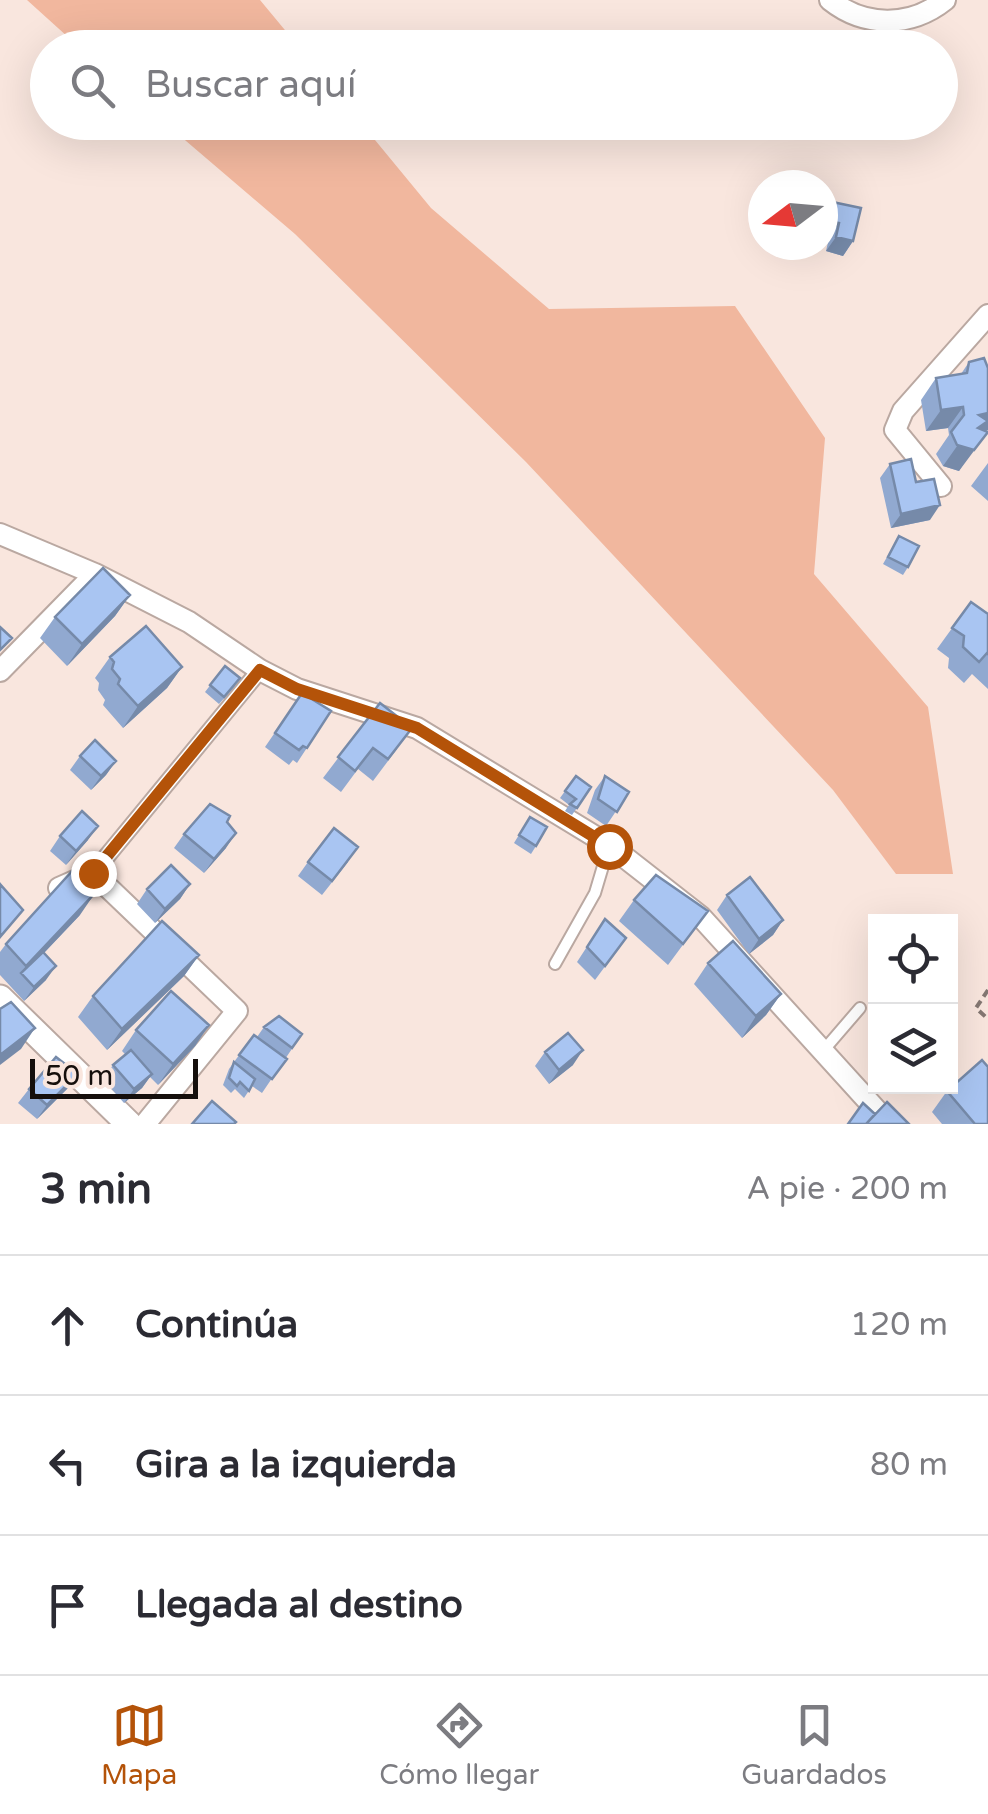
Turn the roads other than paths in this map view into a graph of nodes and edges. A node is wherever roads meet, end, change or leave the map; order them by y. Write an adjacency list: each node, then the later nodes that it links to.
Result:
1 (830, 0): 2 (street)
2 (944, 0)
3 (988, 315): 4 (street)
4 (941, 486)
5 (0, 534): 6 (street)
6 (95, 574): 7 (street); 8 (street)
7 (260, 670): 9 (street); 10 (street)
8 (0, 672)
9 (609, 846): 12 (lane); 15 (street)
10 (93, 873): 11 (street); 17 (street)
11 (46, 901)
12 (556, 964)
13 (0, 998): 16 (street)
14 (860, 1008): 15 (lane)
15 (822, 1052): 18 (street)
16 (129, 1124)
17 (145, 1124)
18 (889, 1124)

